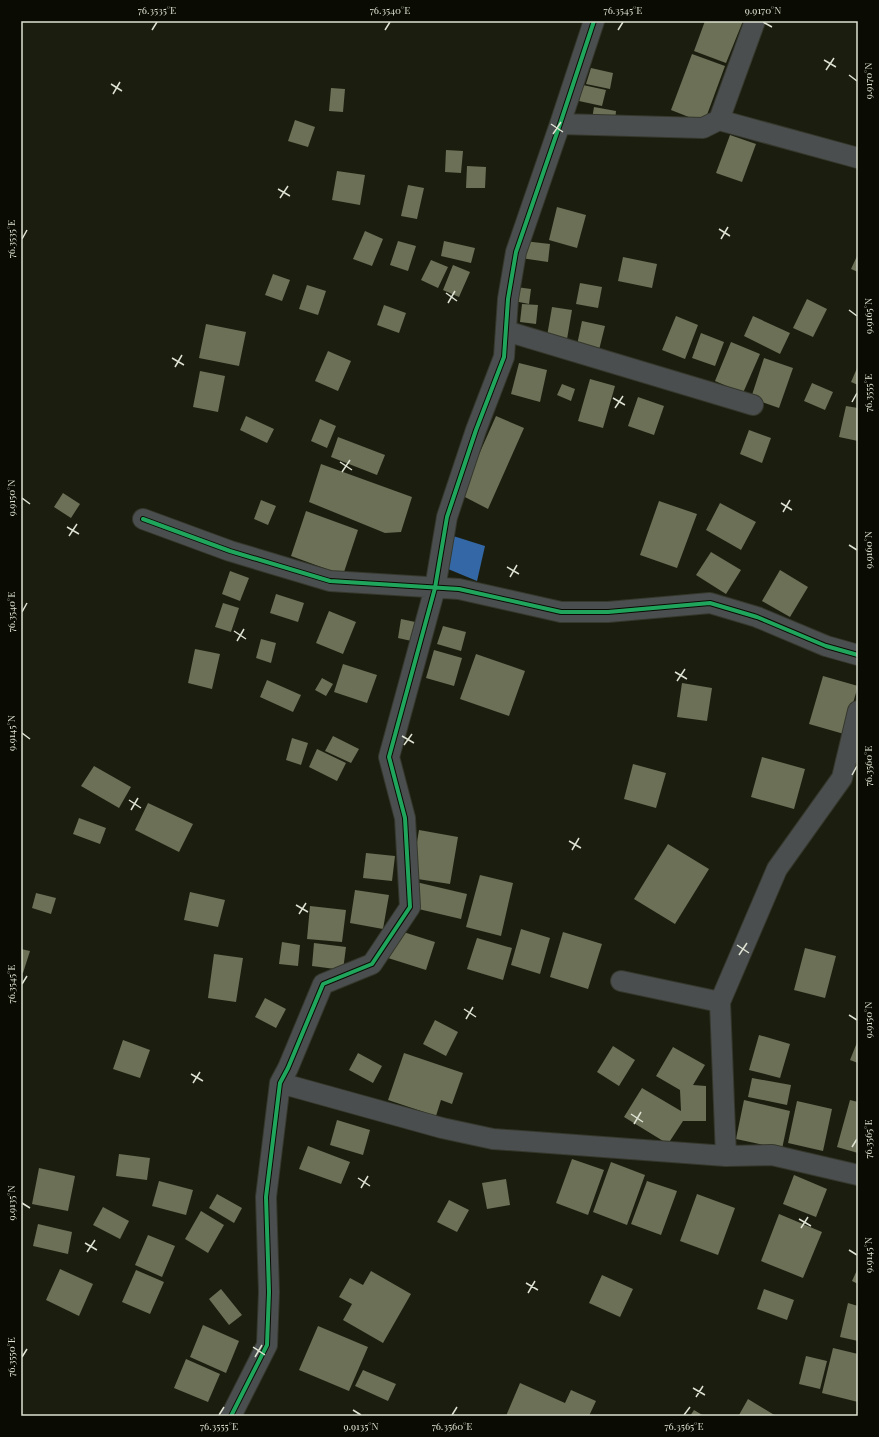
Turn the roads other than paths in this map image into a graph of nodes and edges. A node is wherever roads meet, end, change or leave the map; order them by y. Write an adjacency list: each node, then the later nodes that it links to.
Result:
1 (594, 21): 4 (street)
2 (755, 21): 3 (street)
3 (719, 120): 4 (street); 5 (street)
4 (560, 124): 6 (street)
5 (858, 158)
6 (506, 331): 7 (street); 9 (street)
7 (753, 405)
8 (143, 519): 9 (street)
9 (435, 588): 10 (street); 14 (street)
10 (858, 655)
11 (858, 711): 13 (street)
12 (621, 981): 13 (street)
13 (720, 1002): 15 (street)
14 (280, 1084): 15 (street); 17 (street)
15 (726, 1156): 16 (street)
16 (858, 1175)
17 (231, 1416)

